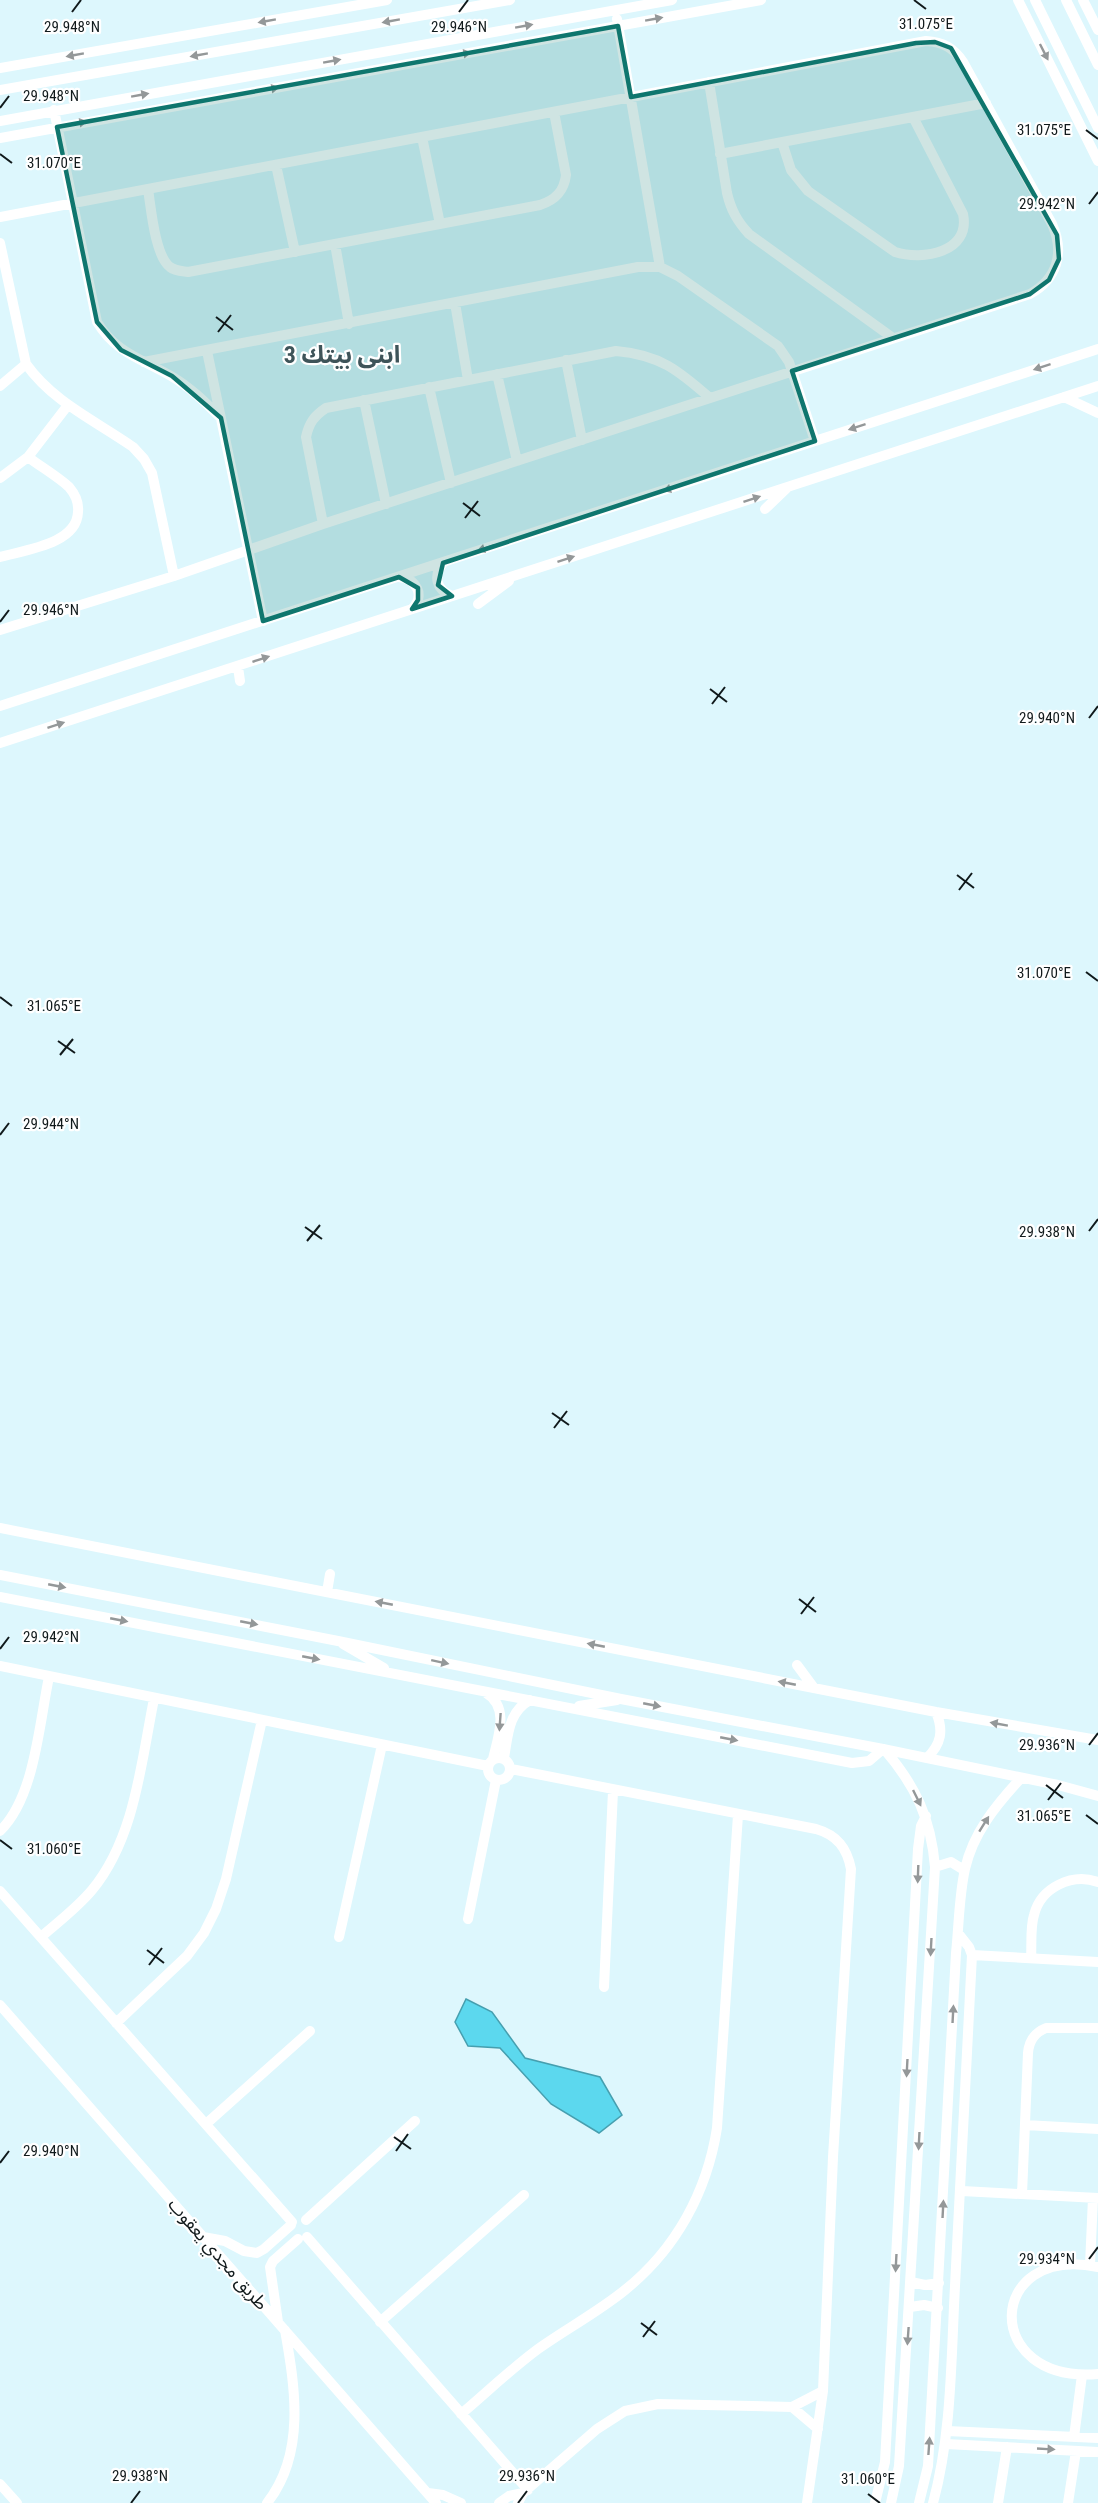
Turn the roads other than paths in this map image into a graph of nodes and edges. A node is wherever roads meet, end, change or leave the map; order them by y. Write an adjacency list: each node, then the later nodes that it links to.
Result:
1 (387, 0): 14 (street, one-way to 14)
2 (510, 0): 17 (street, one-way to 17)
3 (672, 0): 9 (street)
4 (761, 0): 10 (street, one-way to 4)
5 (1018, 0): 15 (street, one-way to 15)
6 (1035, 0): 13 (street)
7 (1066, 0): 12 (street)
8 (1083, 0): 11 (street)
9 (615, 10): 10 (street); 20 (street, one-way to 9)
10 (618, 26): 18 (street); 24 (street, one-way to 10)
11 (1098, 30)
12 (1098, 65)
13 (1068, 67): 15 (street); 25 (street)
14 (0, 68)
15 (1055, 73): 30 (street)
16 (709, 82): 18 (street); 19 (street); 29 (street)
17 (0, 90)
18 (631, 97): 21 (street); 39 (street)
19 (986, 103): 22 (street); 42 (street)
20 (54, 110): 23 (street); 24 (street)
21 (554, 112): 26 (street); 35 (street)
22 (913, 117): 28 (street); 28 (street)
23 (0, 121)
24 (57, 127): 27 (street); 33 (street)
25 (1098, 128)
26 (422, 137): 31 (street); 35 (street)
27 (0, 138)
28 (782, 142): 29 (street)
29 (720, 154): 42 (street)
30 (1098, 161)
31 (276, 165): 32 (street); 38 (street)
32 (148, 189): 33 (street); 38 (street)
33 (72, 204): 34 (street); 48 (street)
34 (0, 218)
35 (440, 224): 37 (street)
36 (0, 243): 49 (street)
37 (335, 244): 38 (street); 41 (street)
38 (295, 252)
39 (660, 267): 40 (street); 50 (street)
40 (455, 303): 41 (street); 52 (street)
41 (349, 324): 45 (street)
42 (893, 338): 50 (street)
43 (1098, 341): 46 (street)
44 (1098, 349): 46 (street)
45 (207, 351): 48 (street); 61 (street)
46 (1079, 355): 63 (street, one-way to 63)
47 (566, 360): 51 (street); 57 (street); 62 (street)
48 (144, 362): 61 (street)
49 (26, 364): 53 (street); 59 (street)
50 (792, 372): 57 (street); 63 (street)
51 (497, 374): 52 (street); 65 (street)
52 (468, 380): 55 (street)
53 (0, 386)
54 (1098, 386): 56 (street)
55 (429, 387): 58 (street); 67 (street)
56 (1064, 397): 60 (street); 68 (street)
57 (710, 398): 62 (street)
58 (364, 400): 69 (street); 71 (street)
59 (68, 405): 64 (street); 76 (street)
60 (1098, 413)
61 (220, 418): 72 (street)
62 (582, 440): 65 (street)
63 (815, 441): 74 (street, one-way to 74)
64 (28, 457): 66 (street); 73 (street)
65 (517, 461): 67 (street)
66 (0, 478)
67 (451, 483): 69 (street)
68 (789, 487): 70 (street); 75 (street, one-way to 68)
69 (386, 504): 71 (street)
70 (765, 509)
71 (323, 524): 72 (street)
72 (248, 550): 76 (street); 81 (street)
73 (0, 557)
74 (443, 562): 77 (street); 78 (street)
75 (518, 575): 78 (street); 79 (street)
76 (174, 576): 82 (street)
77 (399, 577): 80 (street); 81 (street)
78 (452, 596): 80 (street)
79 (478, 604)
80 (412, 609): 83 (street, one-way to 80)
81 (263, 621): 85 (street)
82 (0, 630)
83 (238, 667): 84 (street); 86 (street, one-way to 83)
84 (240, 681)
85 (0, 706)
86 (0, 743)
87 (0, 1528): 90 (street)
88 (330, 1574): 90 (street)
89 (0, 1575): 92 (street, one-way to 92)
90 (327, 1592): 97 (street, one-way to 90)
91 (0, 1597): 95 (street, one-way to 95)
92 (338, 1641): 95 (street); 100 (street, one-way to 100)
93 (797, 1665): 97 (street)
94 (0, 1666): 96 (street)
95 (396, 1674): 98 (street)
96 (49, 1677): 99 (street); 117 (street)
97 (814, 1688): 103 (street)
98 (484, 1691): 101 (street); 109 (street, one-way to 109)
99 (154, 1699): 104 (street); 124 (street)
100 (621, 1699): 102 (street); 107 (street, one-way to 107)
101 (530, 1700): 102 (street); 109 (street)
102 (561, 1706): 107 (street, one-way to 107)
103 (936, 1712): 105 (street, one-way to 103); 108 (street)
104 (262, 1720): 106 (street); 131 (street)
105 (1098, 1740)
106 (382, 1745): 109 (street); 125 (street)
107 (884, 1749): 108 (street); 116 (street, one-way to 116)
108 (927, 1758): 111 (street)
109 (495, 1761): 110 (street); 112 (street)
110 (511, 1769): 112 (street); 113 (street)
111 (1021, 1778): 114 (street); 119 (street, one-way to 111)
112 (496, 1780): 122 (street)
113 (613, 1791): 115 (street); 129 (street)
114 (1098, 1796)
115 (738, 1815): 161 (street); 163 (street)
116 (926, 1816): 118 (street); 181 (street, one-way to 181)
117 (0, 1831)
118 (935, 1867): 119 (street); 151 (street, one-way to 151)
119 (964, 1870): 123 (street)
120 (1098, 1882): 127 (street)
121 (0, 1891): 124 (street)
122 (468, 1919)
123 (958, 1934): 126 (street); 144 (street, one-way to 123)
124 (40, 1937): 131 (street)
125 (339, 1937)
126 (972, 1955): 127 (street); 138 (street)
127 (1031, 1958): 128 (street)
128 (1098, 1962)
129 (604, 1987)
130 (0, 2005): 146 (street, طريق مجدي يعقوب)
131 (116, 2023): 135 (street)
132 (1098, 2028): 136 (street)
133 (310, 2031): 135 (street)
134 (415, 2121): 142 (street)
135 (207, 2124): 143 (street)
136 (1025, 2125): 137 (street); 139 (street)
137 (1098, 2129)
138 (962, 2191): 139 (street); 145 (street)
139 (1022, 2194): 141 (street)
140 (524, 2195): 155 (street)
141 (1095, 2198): 149 (street)
142 (306, 2220): 143 (street); 147 (street)
143 (292, 2224): 147 (street); 148 (street)
144 (942, 2234): 145 (street); 152 (street)
145 (958, 2234): 160 (street)
146 (203, 2236): 148 (street); 156 (street, طريق مجدي يعقوب)
147 (302, 2238): 150 (street); 155 (street)
148 (257, 2253): 150 (street)
149 (1094, 2266): 158 (street)
150 (270, 2267): 156 (street)
151 (911, 2282): 152 (street); 153 (street)
152 (939, 2283): 154 (street)
153 (910, 2307): 154 (street); 182 (street, one-way to 182)
154 (938, 2308): 159 (street)
155 (380, 2322): 163 (street)
156 (282, 2326): 173 (street, طريق مجدي يعقوب); 176 (street)
157 (1098, 2374): 158 (street)
158 (1082, 2375): 166 (street)
159 (934, 2380): 160 (street); 183 (street, one-way to 159)
160 (950, 2380): 165 (street)
161 (823, 2391): 162 (street); 164 (street)
162 (792, 2407): 164 (street); 174 (street)
163 (461, 2414): 174 (street)
164 (818, 2429): 180 (street)
165 (947, 2431): 166 (street); 168 (street)
166 (1074, 2437): 167 (street)
167 (1098, 2438)
168 (946, 2444): 169 (street); 184 (street)
169 (1006, 2447): 170 (street, one-way to 170); 185 (street)
170 (1076, 2451): 171 (street); 186 (street)
171 (1098, 2452)
172 (0, 2484): 175 (street)
173 (428, 2493): 177 (street, طريق مجدي يعقوب); 178 (street)
174 (523, 2495): 179 (street)
175 (17, 2503)
176 (267, 2503)
177 (436, 2503)
178 (461, 2503)
179 (499, 2503)
180 (807, 2503)
181 (875, 2503)
182 (891, 2503)
183 (919, 2503)
184 (933, 2503)
185 (998, 2503)
186 (1068, 2503)

